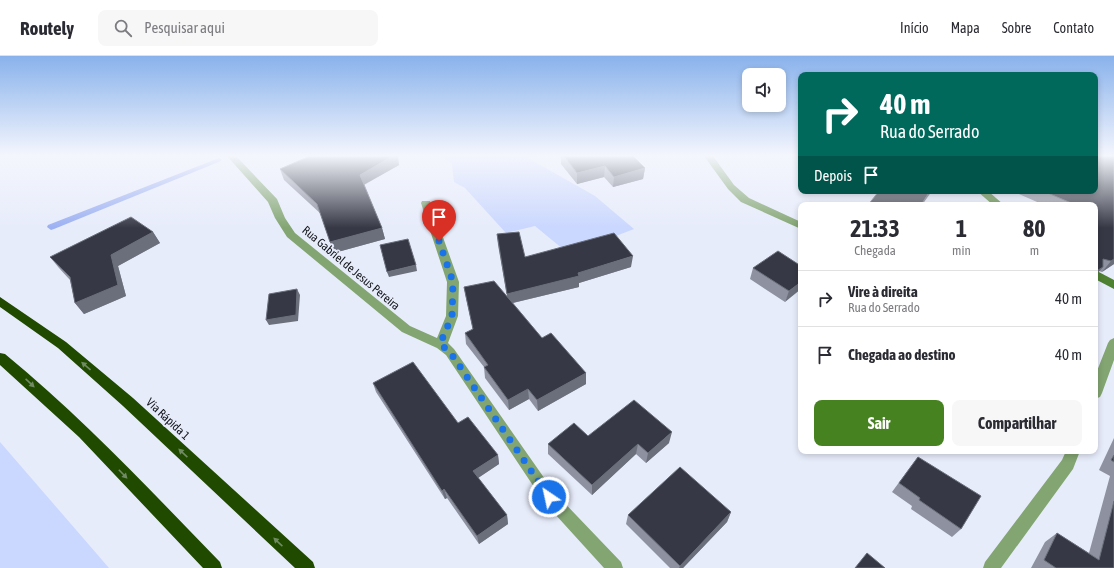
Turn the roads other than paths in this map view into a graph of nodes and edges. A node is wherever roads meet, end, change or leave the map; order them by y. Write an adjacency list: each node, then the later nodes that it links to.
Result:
1 (253, 180): 11 (street, Rua Gabriel de Jesus Pereira)
2 (726, 180): 6 (street)
3 (986, 194): 4 (street)
4 (995, 202)
5 (426, 203): 11 (street)
6 (798, 225)
7 (1098, 276): 8 (street)
8 (1114, 286)
9 (0, 301): 16 (highway, Via Rápida 1, one-way to 9)
10 (1114, 343): 13 (street)
11 (440, 344): 17 (street)
12 (0, 358): 15 (highway, one-way to 15)
13 (1098, 385)
14 (1072, 454): 18 (street)
15 (214, 568)
16 (307, 568)
17 (615, 568)
18 (991, 568)

